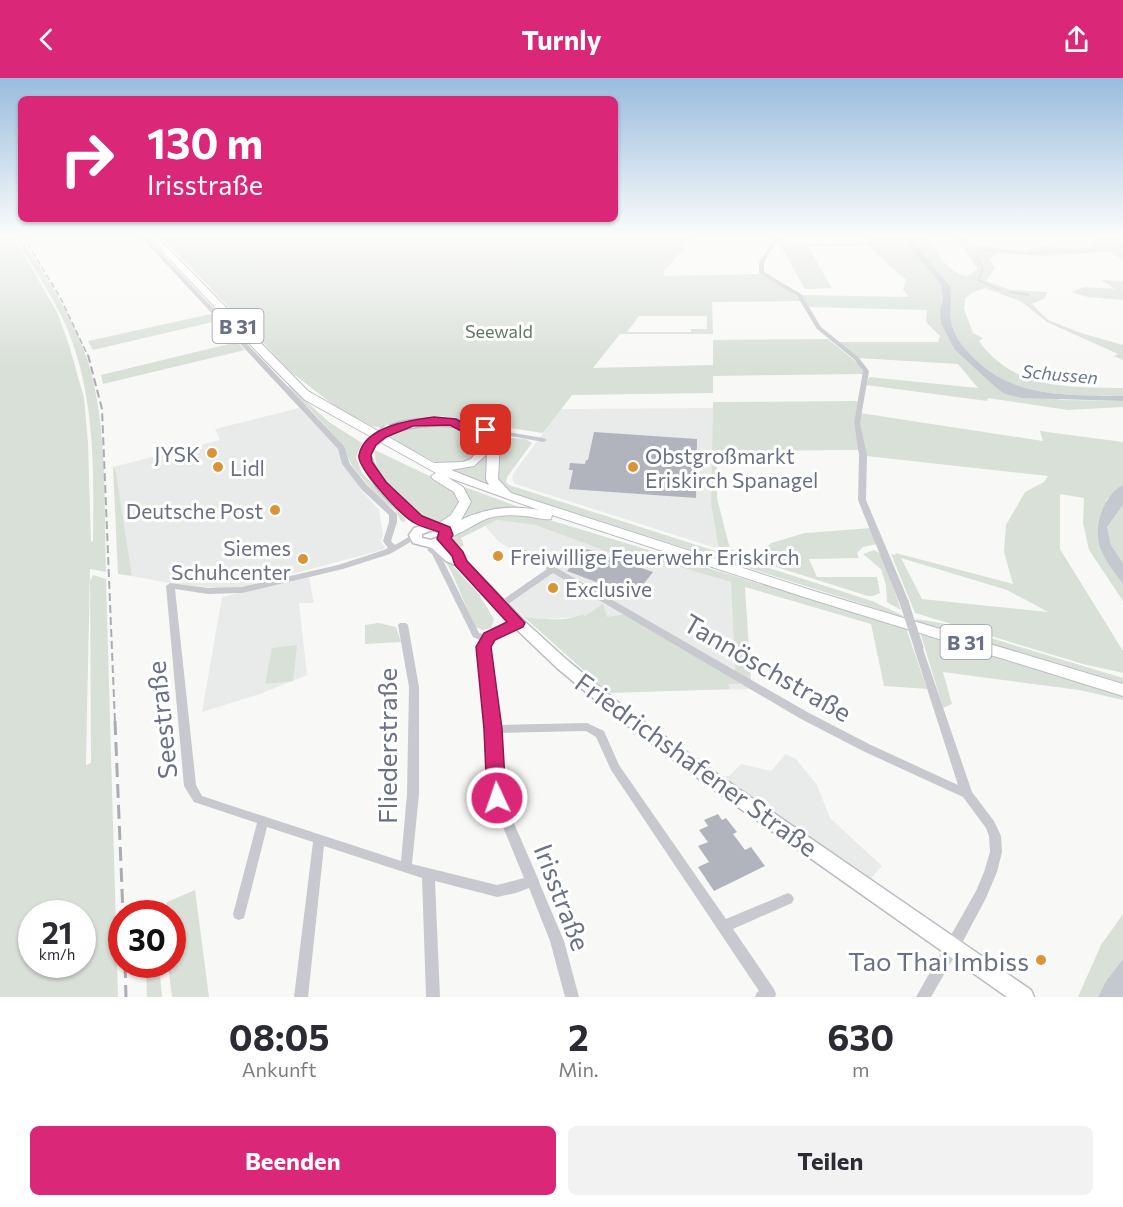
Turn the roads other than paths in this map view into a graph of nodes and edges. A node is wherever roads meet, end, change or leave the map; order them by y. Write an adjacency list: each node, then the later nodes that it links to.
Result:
1 (182, 279): 14 (street)
2 (193, 279): 4 (main road, B 31)
3 (772, 279): 24 (street, bridge)
4 (302, 392): 9 (main road, B 31); 10 (main road, B 31)
5 (452, 422): 6 (street); 7 (street); 13 (street, Friedrichshafener Straße, bridge)
6 (495, 436): 7 (street); 8 (street); 11 (main road)
7 (477, 439): 9 (main road)
8 (543, 440)
9 (408, 453): 11 (main road, B 31)
10 (432, 473): 12 (main road, B 31); 13 (main road)
11 (529, 502): 17 (main road, B 31)
12 (562, 521): 13 (main road); 17 (main road, B 31)
13 (430, 535): 14 (street, Seestraße); 18 (street, Friedrichshafener Straße); 21 (street)
14 (393, 548): 25 (street, Seestraße)
15 (522, 551): 16 (street, Tannöschstraße)
16 (552, 570): 18 (street); 24 (street, Tannöschstraße)
17 (809, 594): 22 (main road, B 31)
18 (501, 605): 19 (street, Friedrichshafener Straße)
19 (518, 623): 21 (street); 33 (street, Friedrichshafener Straße)
20 (403, 625): 27 (street, Fliederstraße)
21 (487, 639): 23 (street, Irisstraße)
22 (1123, 690)
23 (493, 729): 29 (street, Irisstraße); 32 (street)
24 (967, 794): 33 (street)
25 (263, 821): 26 (street, Seestraße); 31 (street)
26 (319, 839): 27 (street, Seestraße); 34 (street)
27 (406, 868): 28 (street, Seestraße)
28 (428, 874): 29 (street, Seestraße); 35 (street)
29 (533, 881): 36 (street, Irisstraße)
30 (788, 899): 32 (street)
31 (239, 914)
32 (723, 927): 37 (street)
33 (952, 946): 38 (street); 39 (street, Friedrichshafener Straße)
34 (301, 997)
35 (433, 997)
36 (572, 997)
37 (762, 997)
38 (923, 997)
39 (1024, 997)

